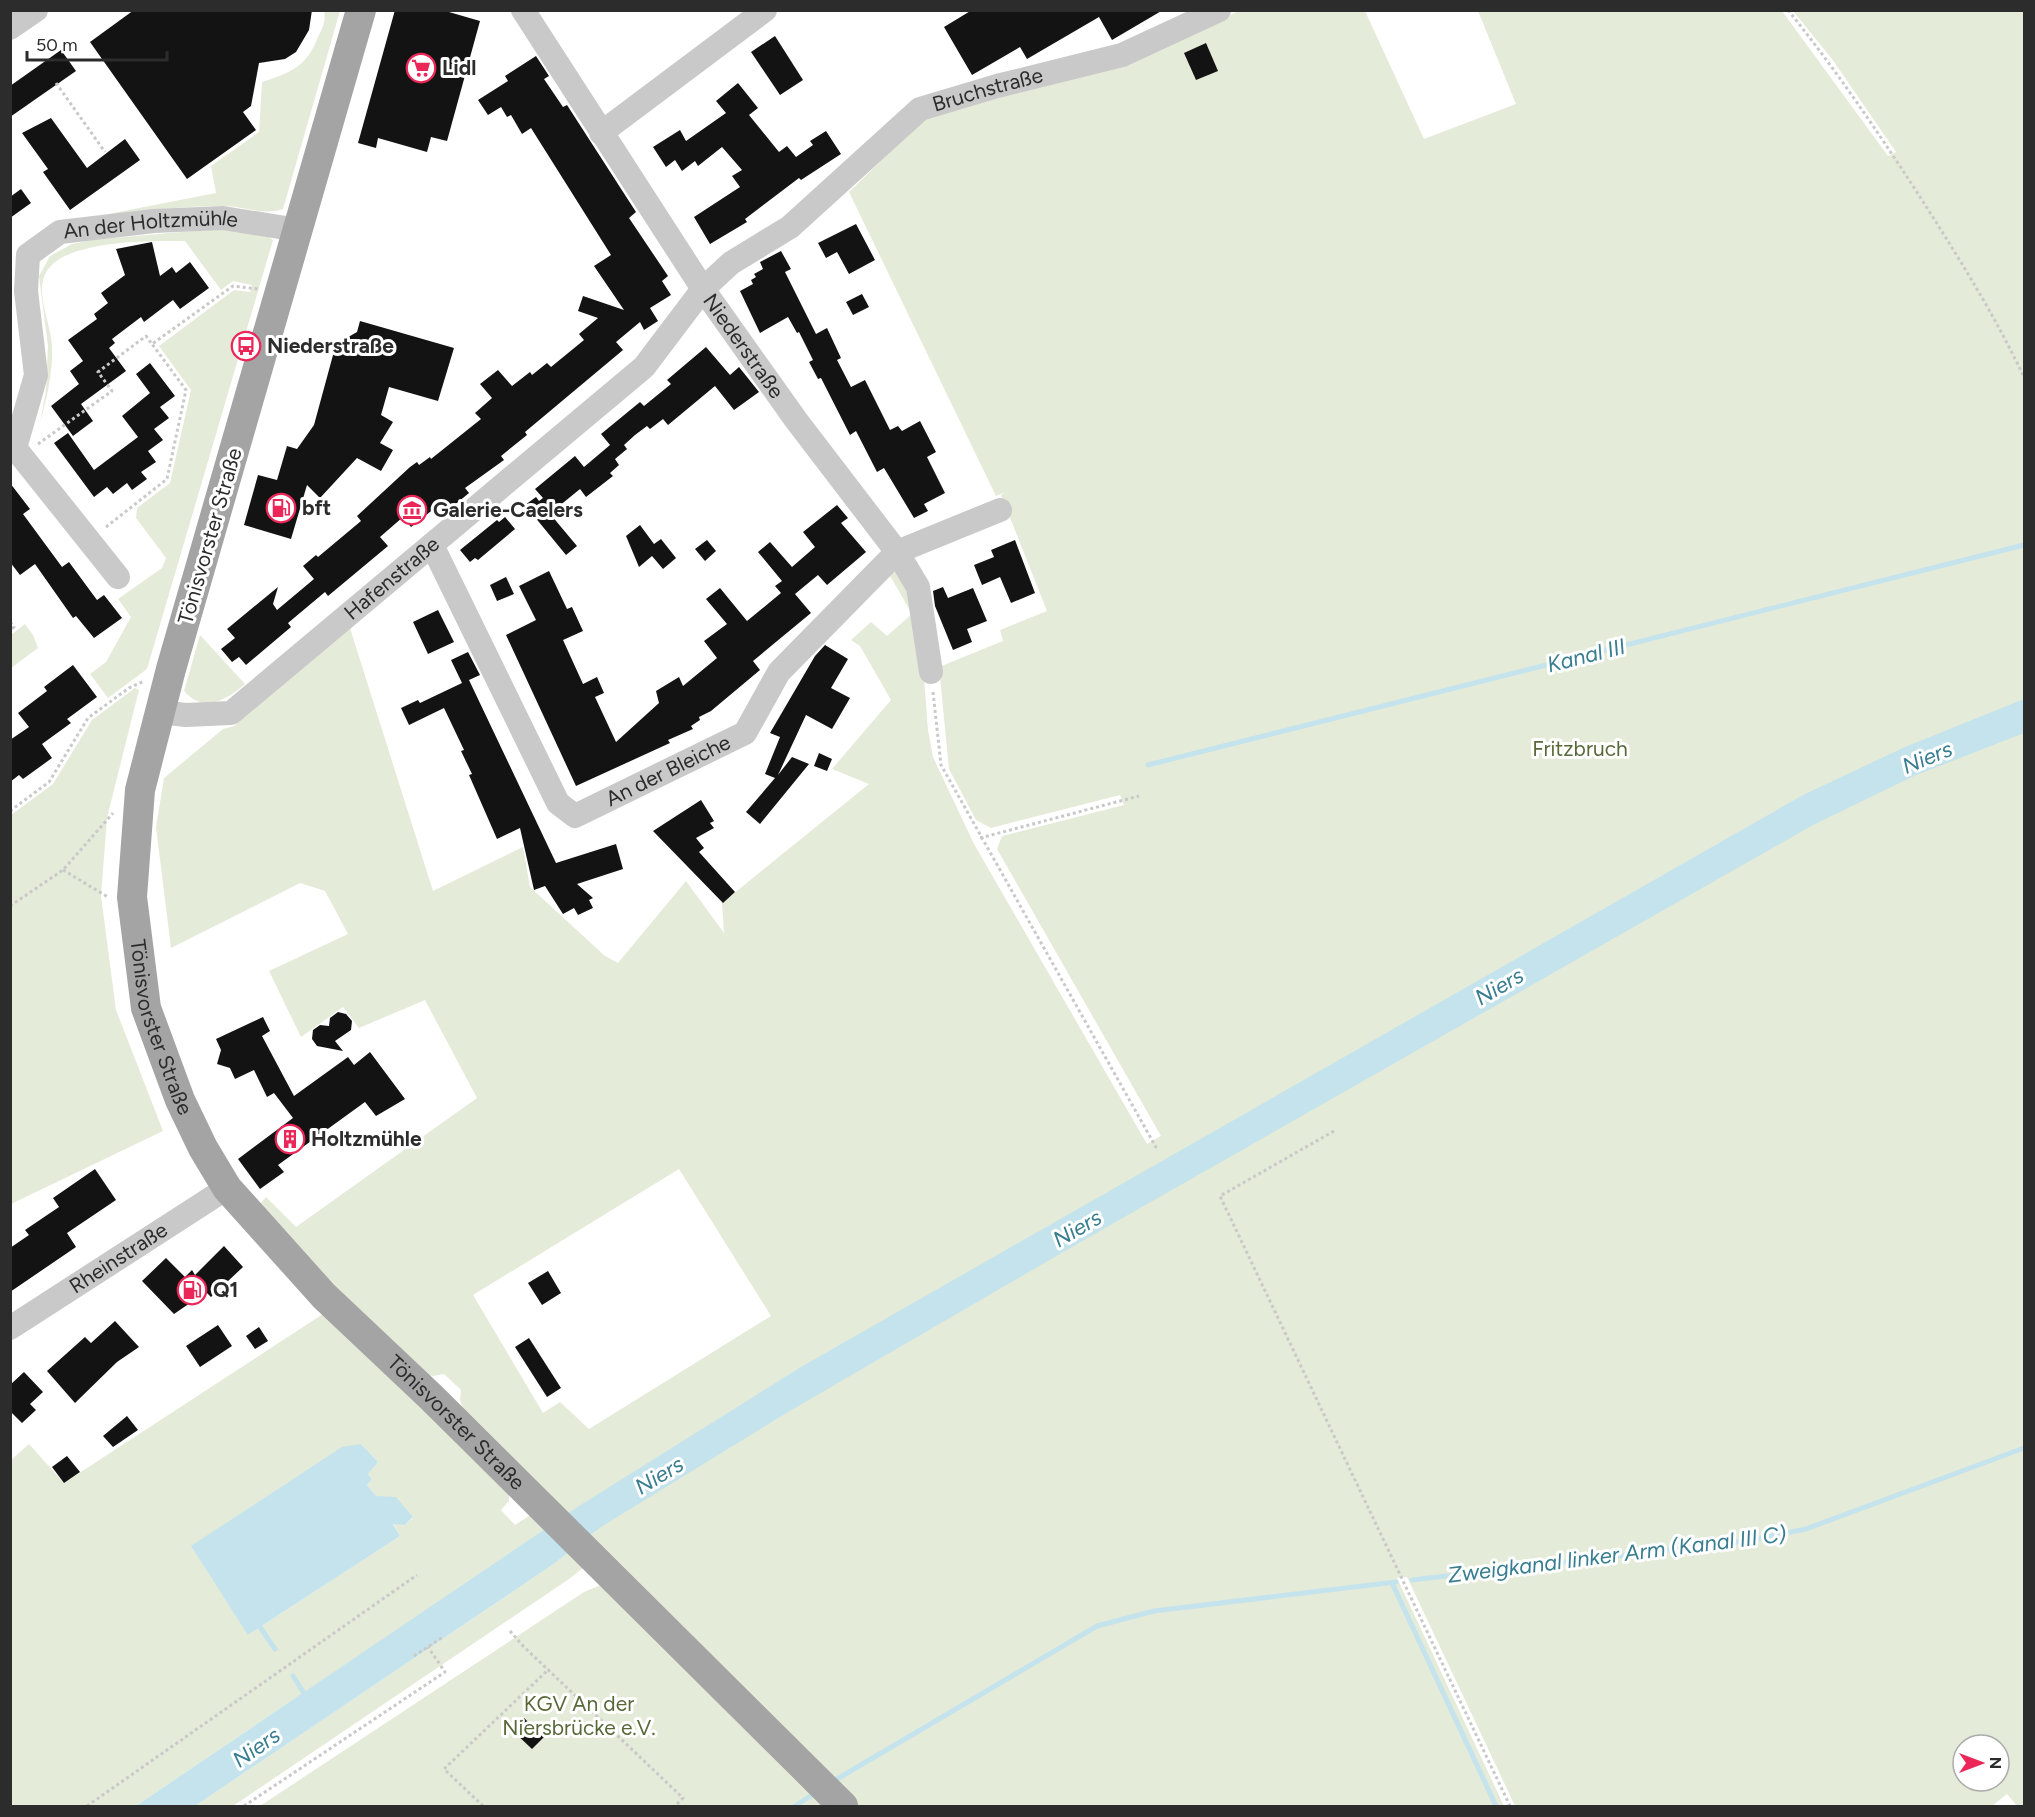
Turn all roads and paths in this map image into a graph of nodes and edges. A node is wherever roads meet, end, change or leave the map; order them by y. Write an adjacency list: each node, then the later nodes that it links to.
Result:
1 (36, 10): 7 (street)
2 (361, 10): 11 (main road, Tönisvorster Straße)
3 (523, 10): 9 (street, Niederstraße)
4 (765, 10): 9 (street)
5 (1219, 10): 12 (street, Bruchstraße)
6 (1788, 10): 15 (path)
7 (10, 28)
8 (56, 83): 10 (path)
9 (601, 133): 12 (street, Niederstraße)
10 (105, 152)
11 (298, 230): 13 (main road, Tönisvorster Straße); 16 (street, An der Holtzmühle)
12 (703, 289): 19 (street, Hafenstraße); 20 (street, Niederstraße)
13 (280, 294): 14 (path); 24 (main road, Tönisvorster Straße)
14 (152, 344): 16 (path); 18 (path)
15 (2025, 378)
16 (16, 452): 18 (street)
17 (1000, 510): 20 (street)
18 (88, 541): 21 (street)
19 (432, 545): 20 (street, An der Bleiche); 26 (street, Hafenstraße)
20 (897, 552): 25 (street)
21 (118, 577)
22 (10, 622): 23 (path)
23 (10, 630)
24 (171, 669): 26 (main road, Tönisvorster Straße); 29 (path)
25 (931, 672): 30 (path)
26 (159, 712): 27 (main road, Tönisvorster Straße)
27 (140, 790): 31 (path); 36 (main road, Tönisvorster Straße)
28 (1139, 796): 30 (path)
29 (10, 811)
30 (980, 838): 35 (path)
31 (63, 870): 32 (path); 33 (path)
32 (113, 900)
33 (10, 906)
34 (1334, 1131): 49 (path)
35 (1157, 1149)
36 (227, 1188): 37 (street, Rheinstraße); 48 (main road, Tönisvorster Straße)
37 (10, 1328)
38 (417, 1575): 44 (path)
39 (510, 1631): 43 (path)
40 (442, 1637): 41 (path)
41 (428, 1647): 42 (path); 45 (path)
42 (414, 1656)
43 (549, 1669): 46 (path); 47 (path)
44 (87, 1806)
45 (244, 1806)
46 (483, 1806)
47 (675, 1806)
48 (843, 1806)
49 (1510, 1806)

